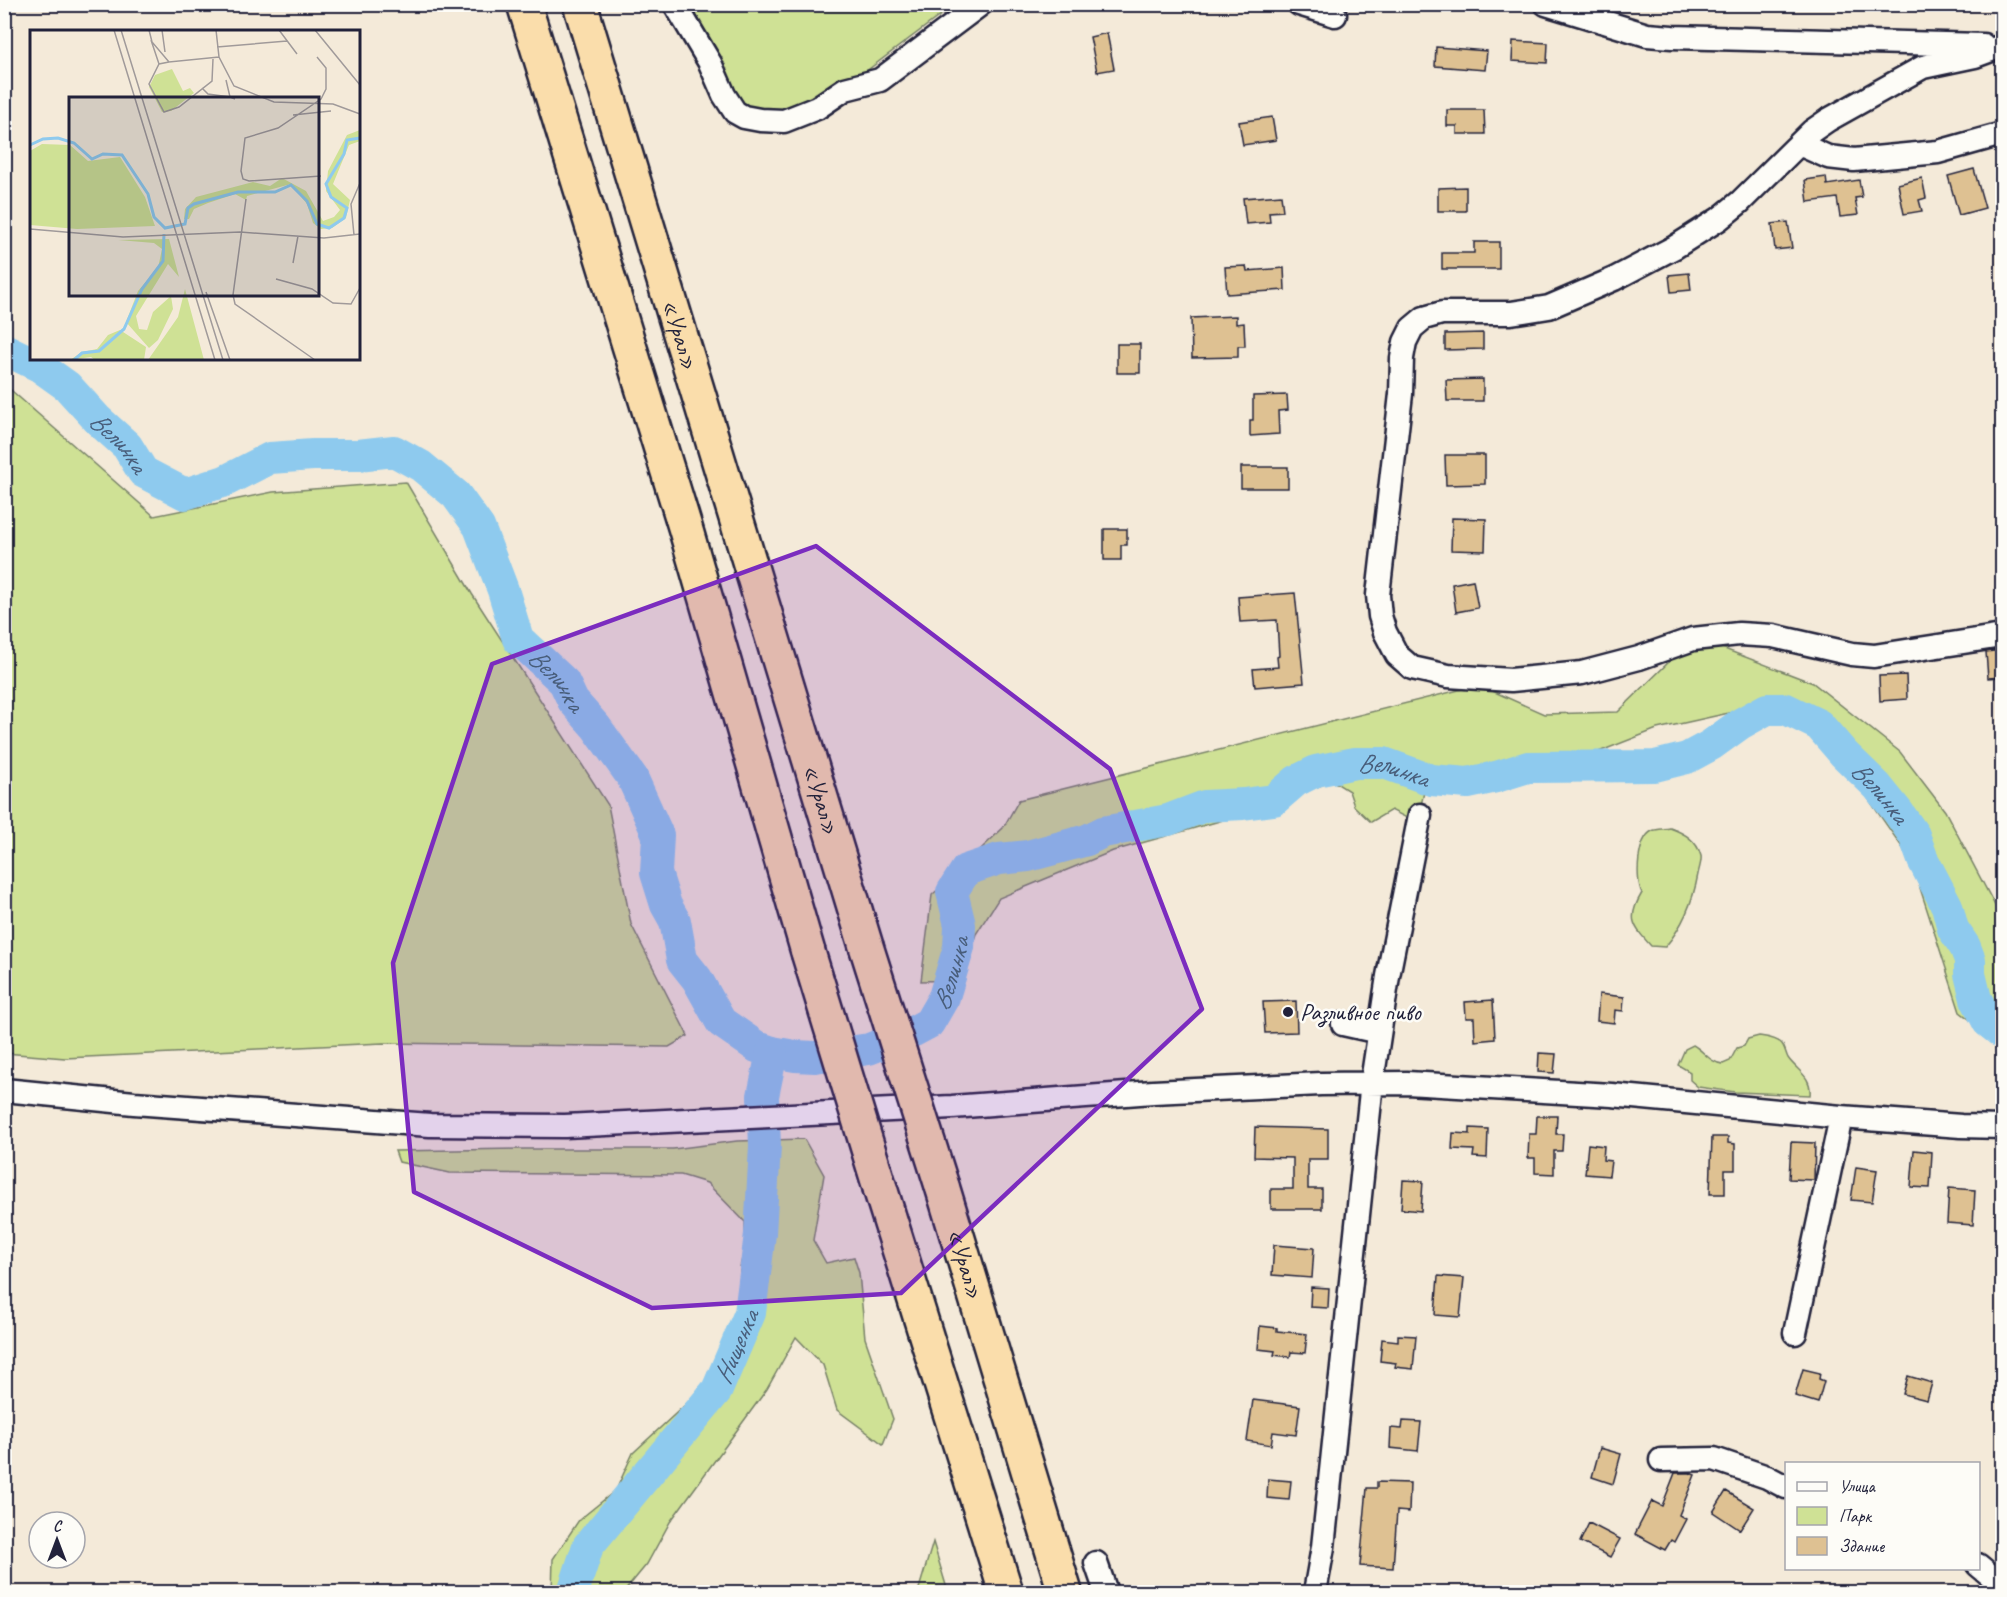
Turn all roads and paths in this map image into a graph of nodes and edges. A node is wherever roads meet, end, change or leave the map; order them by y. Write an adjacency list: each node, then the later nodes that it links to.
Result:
1 (524, 4): 25 (highway, bridge)
2 (580, 4): 26 (highway, «Урал», bridge)
3 (675, 4): 4 (street)
4 (981, 4)
5 (1299, 4): 7 (street)
6 (1545, 4): 8 (street)
7 (1335, 15)
8 (2002, 45): 10 (street)
9 (2002, 134): 10 (street)
10 (1799, 144): 11 (street)
11 (2002, 636)
12 (1420, 815): 14 (street)
13 (1343, 1024): 14 (street)
14 (1379, 1032): 15 (street)
15 (1372, 1082): 16 (street); 17 (street); 28 (street)
16 (4, 1090)
17 (1841, 1117): 18 (street); 19 (street)
18 (2002, 1127)
19 (1795, 1333)
20 (1660, 1460): 21 (street)
21 (1785, 1486)
22 (1096, 1563): 27 (street)
23 (1980, 1567): 24 (street)
24 (2002, 1585)
25 (1006, 1593)
26 (1065, 1593)
27 (1106, 1593)
28 (1315, 1593)

